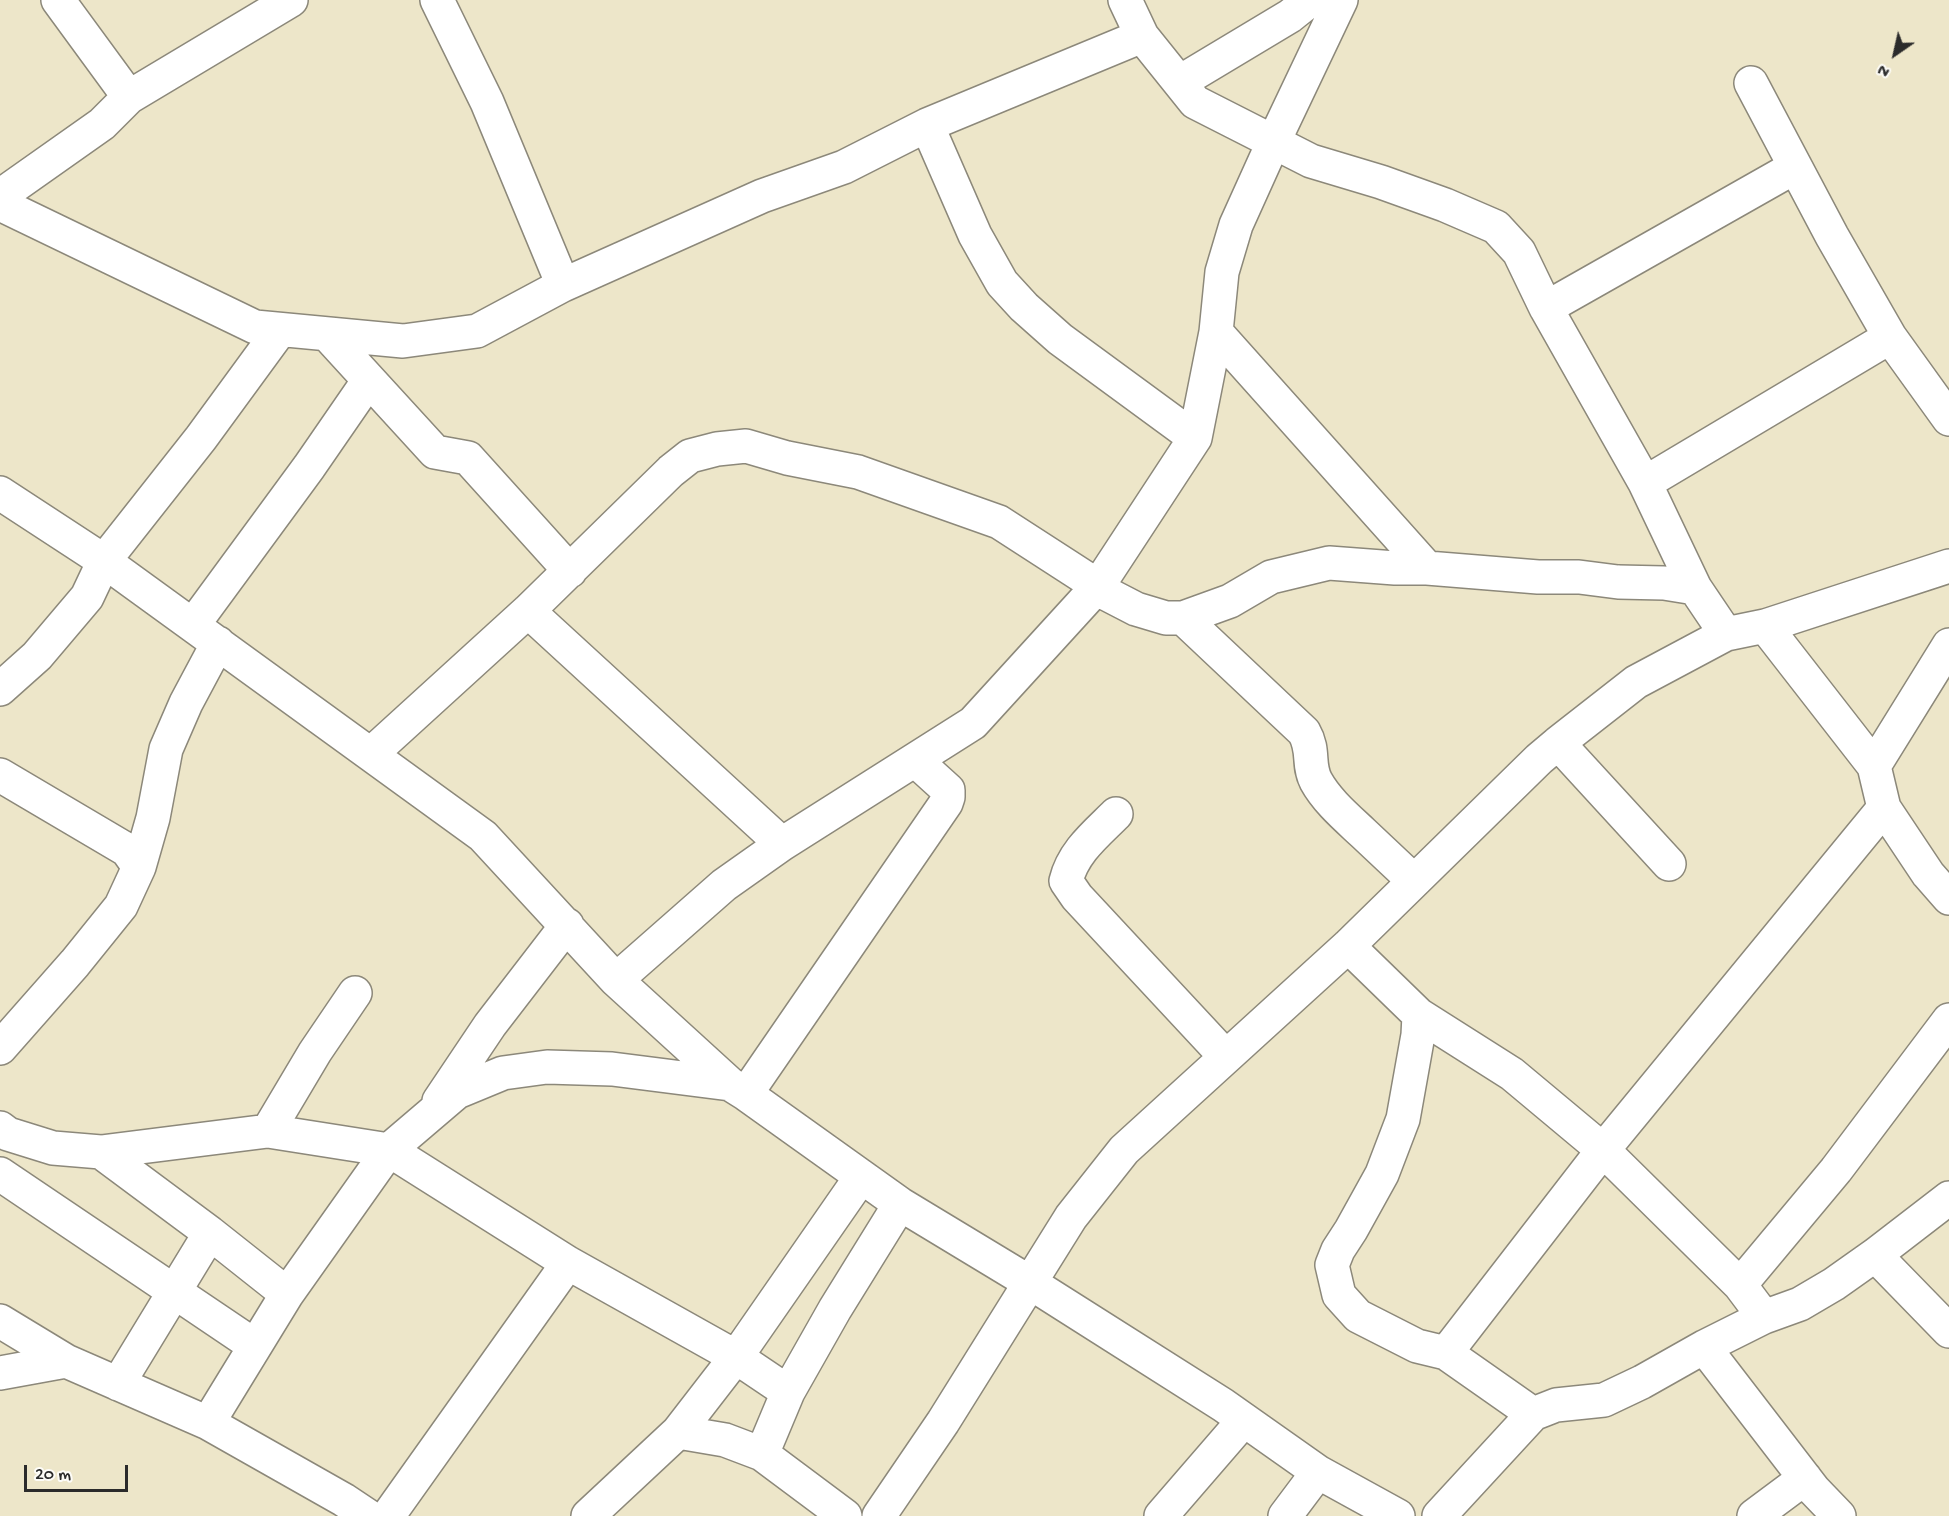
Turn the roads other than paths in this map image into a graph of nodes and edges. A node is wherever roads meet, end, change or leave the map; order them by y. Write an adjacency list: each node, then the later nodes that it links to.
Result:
1 (58, 0): 10 (street)
2 (437, 0): 16 (street)
3 (1125, 0): 7 (street)
4 (1310, 0): 8 (street)
5 (1341, 0): 12 (street)
6 (276, 4): 10 (street)
7 (1142, 36): 8 (street); 11 (street)
8 (1180, 82): 12 (street)
9 (1751, 83): 13 (street)
10 (129, 96): 14 (street)
11 (927, 125): 16 (street); 24 (street)
12 (1273, 142): 17 (street); 19 (street)
13 (1795, 167): 17 (street); 21 (street)
14 (0, 196)
15 (0, 204): 18 (street)
16 (563, 285): 20 (street)
17 (1546, 308): 25 (street)
18 (280, 330): 20 (street); 27 (street)
19 (1216, 332): 24 (street); 29 (street)
20 (327, 334): 22 (street)
21 (1890, 337): 23 (street); 25 (street)
22 (369, 380): 30 (street); 36 (street)
23 (1949, 418)
24 (1195, 438): 31 (street)
25 (1645, 483): 32 (street)
26 (0, 493): 27 (street)
27 (104, 561): 36 (street); 39 (street)
28 (1949, 566): 35 (street)
29 (1427, 568): 32 (street); 34 (street)
30 (570, 571): 31 (street); 33 (street)
31 (1098, 586): 34 (street); 42 (street)
32 (1695, 588): 37 (street)
33 (528, 611): 41 (street); 47 (street)
34 (1183, 618): 50 (street)
35 (1766, 626): 37 (street); 43 (street)
36 (206, 634): 41 (street); 49 (street)
37 (1726, 634): 40 (street)
38 (1949, 645): 43 (street)
39 (0, 689)
40 (1558, 743): 48 (street); 50 (street)
41 (371, 754): 52 (street)
42 (915, 760): 47 (street); 60 (street)
43 (1874, 766): 45 (street)
44 (0, 775): 49 (street)
45 (1884, 808): 51 (street); 65 (street)
46 (1116, 814): 59 (street)
47 (782, 843): 54 (street)
48 (1669, 864)
49 (139, 867): 58 (street)
50 (1414, 881): 53 (street)
51 (1949, 898)
52 (567, 926): 54 (street); 61 (street)
53 (1348, 946): 56 (street); 59 (street)
54 (616, 980): 60 (street)
55 (355, 993): 62 (street)
56 (1419, 1015): 65 (street); 83 (street)
57 (1949, 1020): 75 (street)
58 (0, 1048)
59 (1226, 1057): 74 (street)
60 (738, 1089): 61 (street); 68 (street)
61 (430, 1115): 64 (street)
62 (268, 1131): 64 (street); 66 (street)
63 (3, 1136): 66 (street)
64 (389, 1150): 73 (street); 77 (street)
65 (1603, 1150): 75 (street); 83 (street)
66 (101, 1152): 71 (street)
67 (0, 1174): 76 (street)
68 (861, 1177): 70 (street); 84 (street)
69 (1949, 1198): 72 (street)
70 (900, 1204): 74 (street); 88 (street)
71 (210, 1233): 76 (street); 77 (street)
72 (1875, 1255): 78 (street); 80 (street)
73 (568, 1263): 84 (street); 97 (street)
74 (1029, 1282): 90 (street); 100 (street)
75 (1740, 1285): 78 (street)
76 (174, 1291): 81 (street); 87 (street)
77 (287, 1294): 81 (street)
78 (1764, 1317): 82 (street)
79 (0, 1321): 85 (street)
80 (1949, 1331)
81 (255, 1346): 91 (street)
82 (1704, 1347): 89 (street); 95 (street)
83 (1446, 1353): 89 (street)
84 (736, 1357): 88 (street); 92 (street)
85 (66, 1360): 86 (street); 87 (street)
86 (0, 1373)
87 (118, 1384): 91 (street)
88 (789, 1392): 93 (street)
89 (1533, 1414): 104 (street)
90 (1244, 1420): 94 (street); 101 (street)
91 (208, 1423): 96 (street)
92 (678, 1432): 93 (street); 98 (street)
93 (762, 1454): 99 (street)
94 (1318, 1472): 102 (street); 103 (street)
95 (1805, 1478): 105 (street); 106 (street)
96 (368, 1516)
97 (388, 1516)
98 (588, 1516)
99 (845, 1516)
100 (879, 1516)
101 (1161, 1516)
102 (1285, 1516)
103 (1398, 1516)
104 (1439, 1516)
105 (1754, 1516)
106 (1839, 1516)

